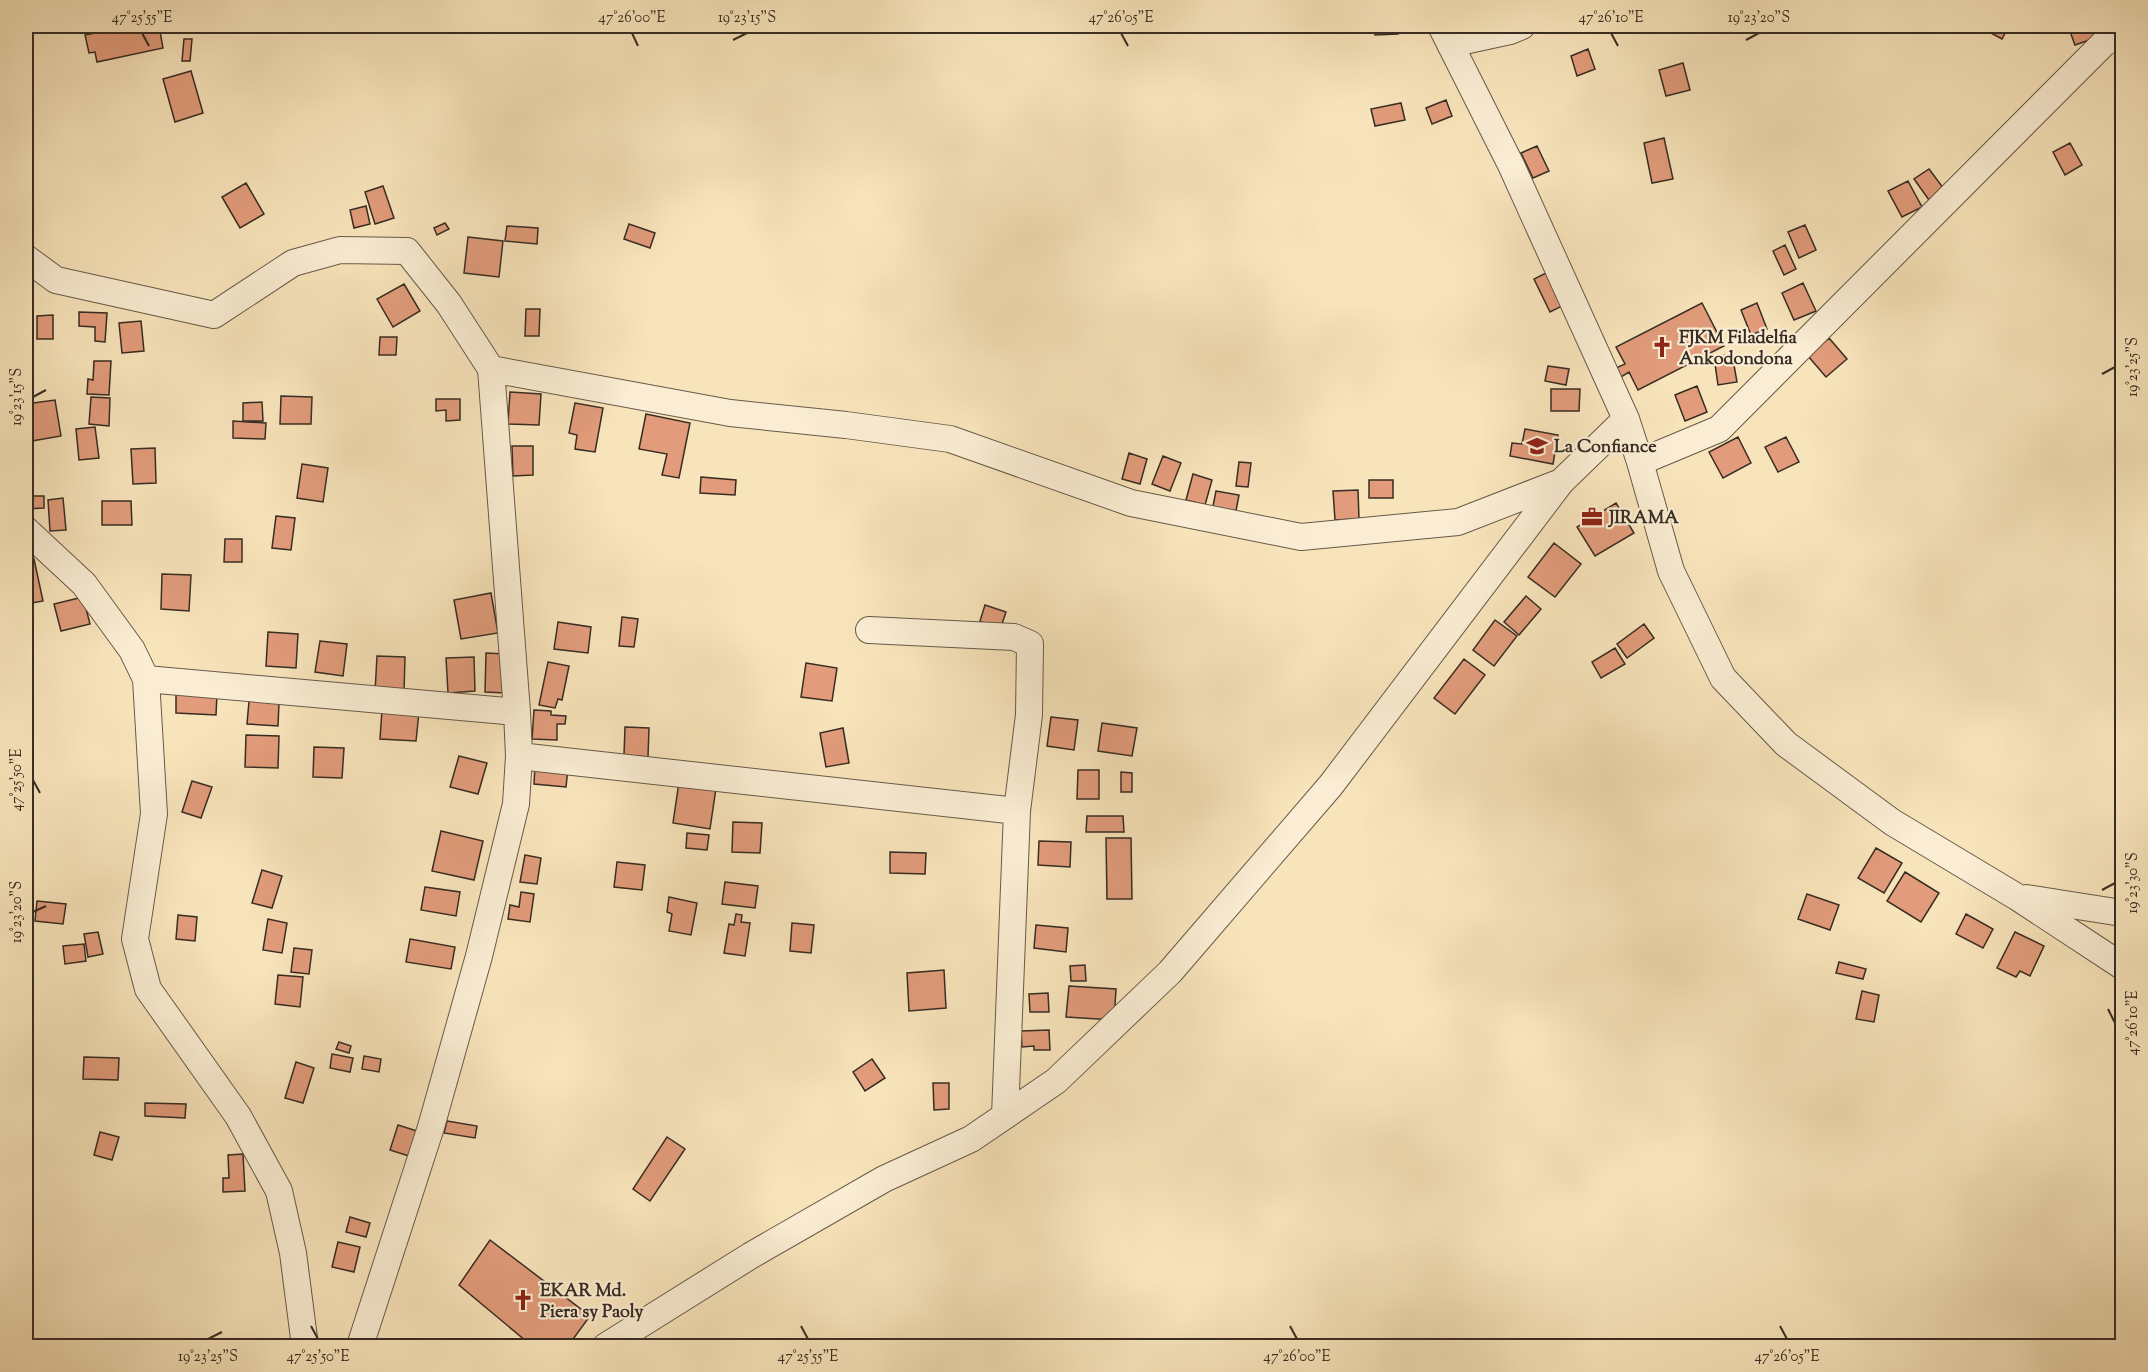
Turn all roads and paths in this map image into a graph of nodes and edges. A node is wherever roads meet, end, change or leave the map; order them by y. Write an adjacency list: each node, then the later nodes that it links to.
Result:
1 (1522, 26): 2 (street)
2 (1446, 34): 6 (street)
3 (2122, 34): 7 (street)
4 (26, 258): 5 (street)
5 (491, 369): 8 (street); 12 (street)
6 (1626, 419): 7 (street); 8 (street)
7 (1640, 462): 15 (street)
8 (1561, 482): 18 (street)
9 (26, 530): 11 (street)
10 (869, 630): 14 (street)
11 (146, 679): 12 (street); 19 (street)
12 (517, 712): 13 (street)
13 (519, 756): 14 (street); 20 (street)
14 (1017, 811): 18 (street)
15 (2017, 897): 16 (street); 17 (street)
16 (2122, 913)
17 (2122, 966)
18 (1005, 1116): 21 (street)
19 (305, 1347)
20 (360, 1347)
21 (606, 1347)

